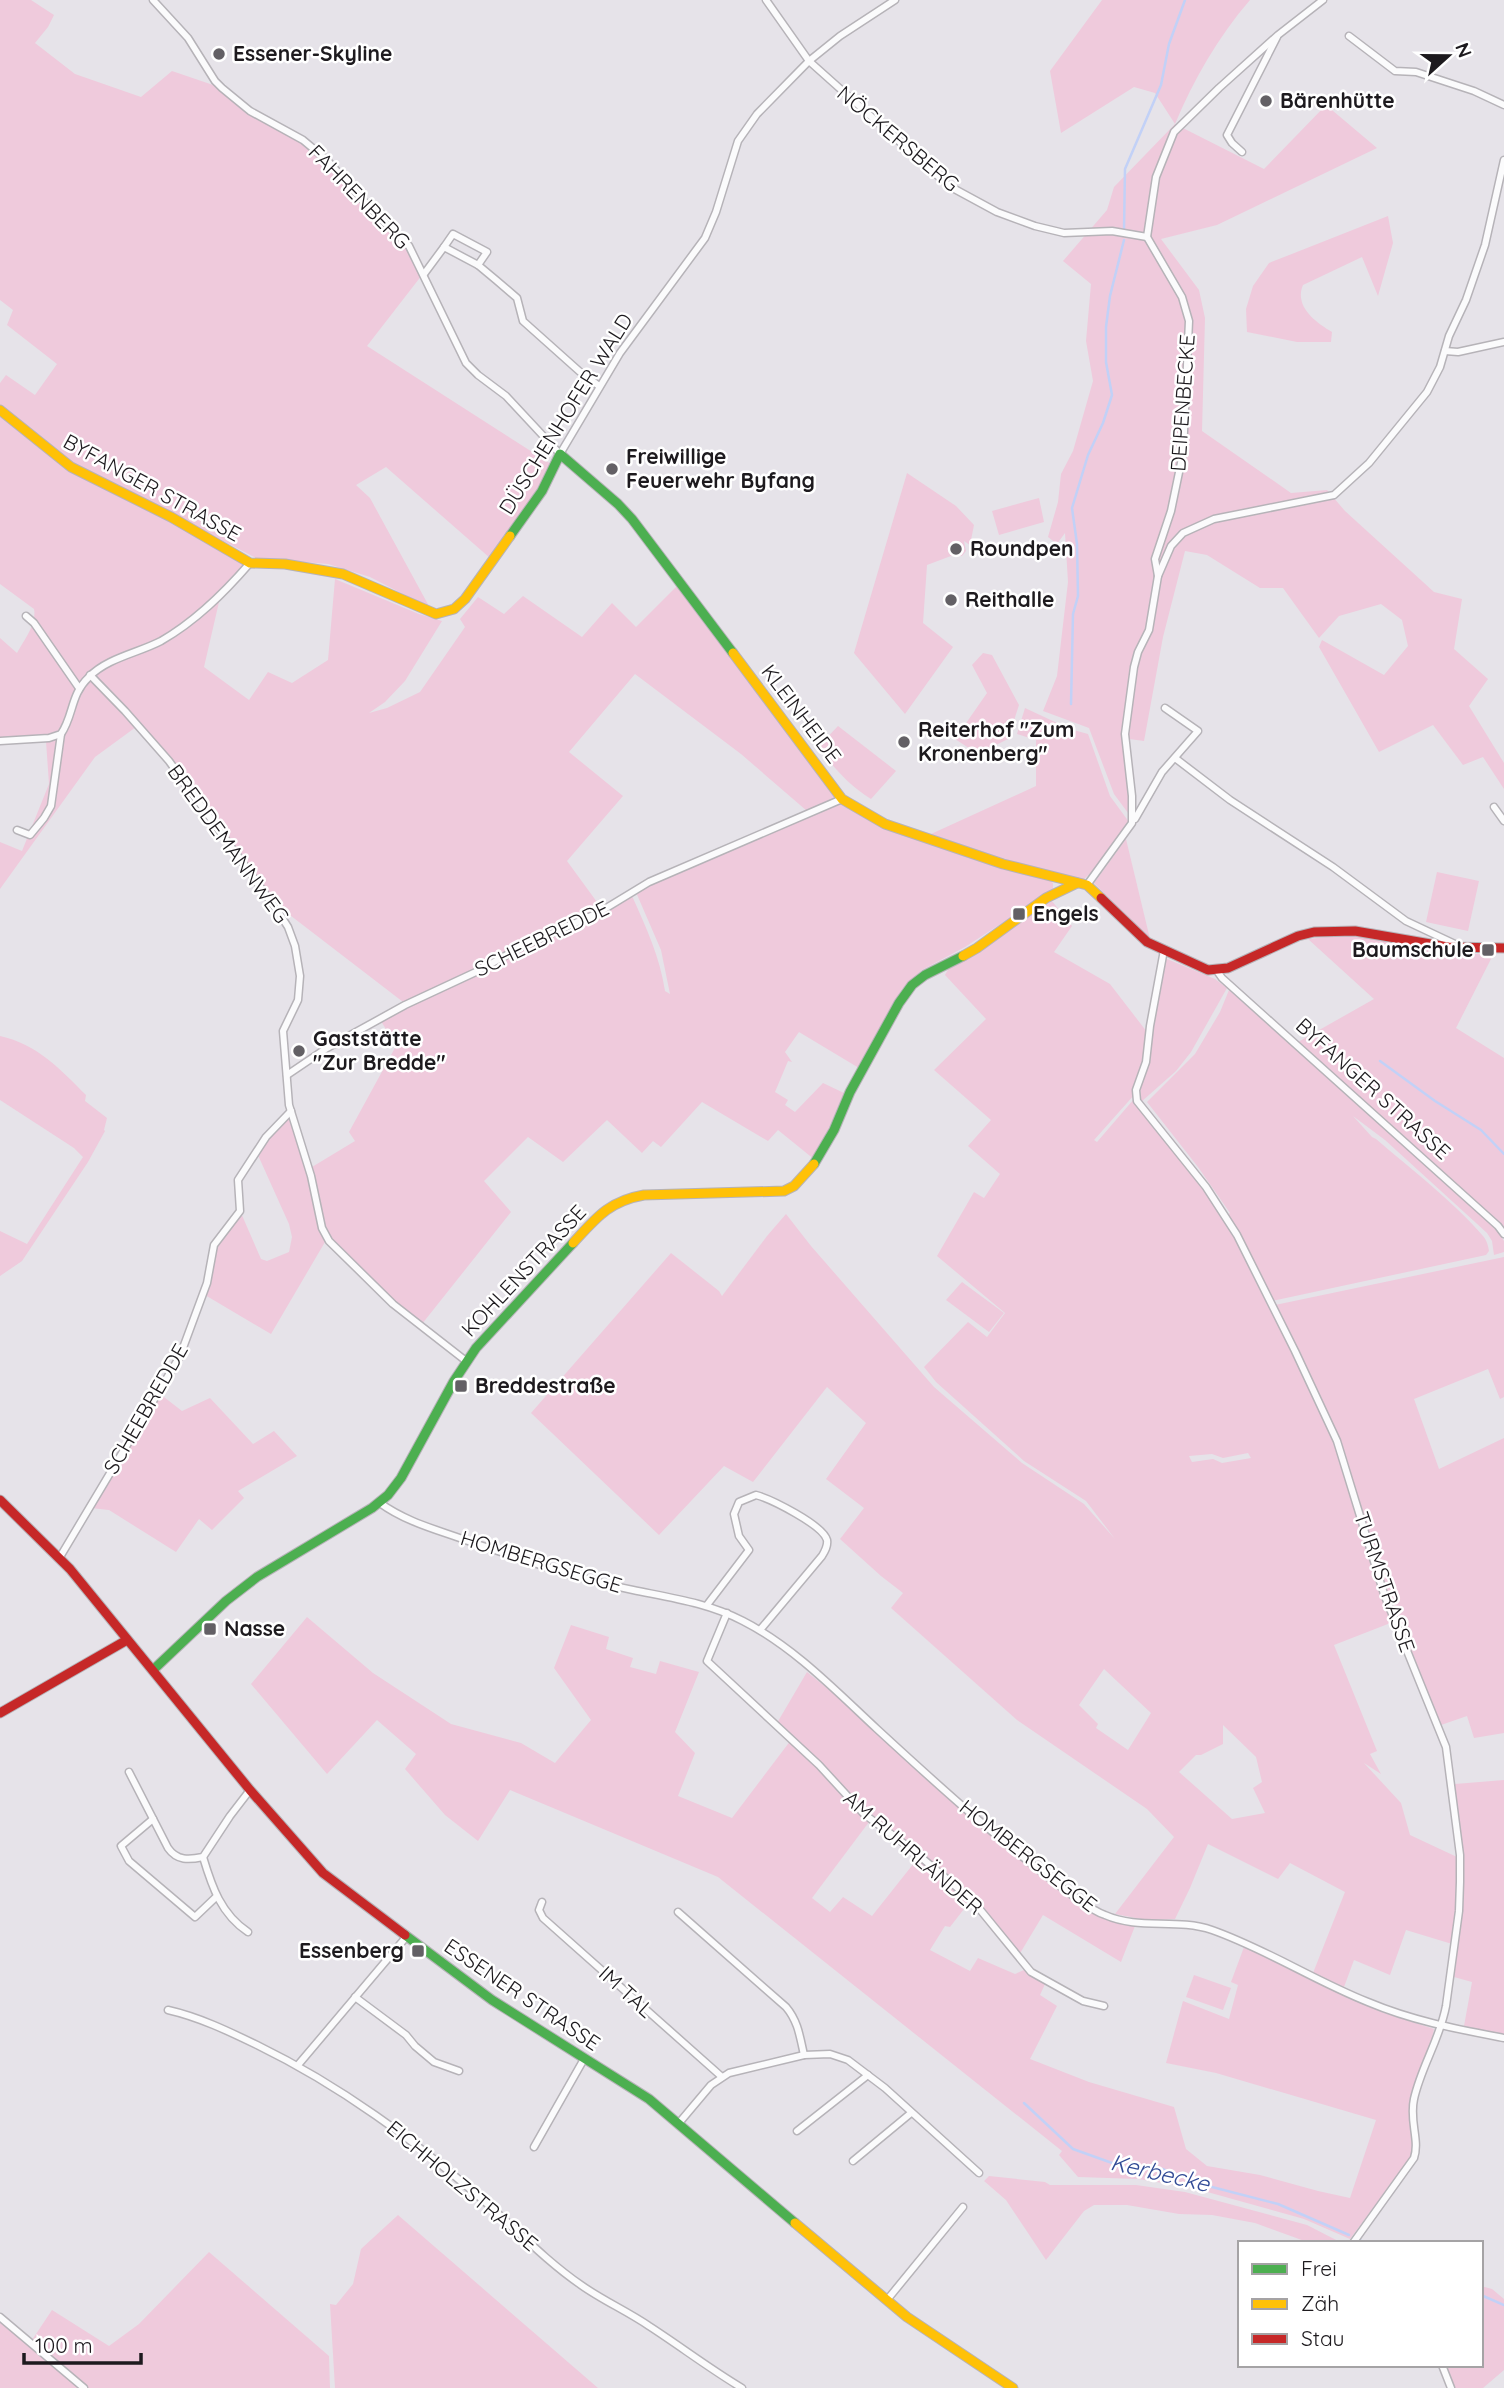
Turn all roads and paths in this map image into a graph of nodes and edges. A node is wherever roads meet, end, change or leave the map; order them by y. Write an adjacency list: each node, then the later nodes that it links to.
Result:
1 (153, 0): 14 (street, FAHRENBERG)
2 (766, 0): 7 (street, NÖCKERSBERG)
3 (895, 0): 7 (street, DÜSCHENHOFER WALD)
4 (1323, 0): 5 (street)
5 (1278, 35): 9 (street); 11 (street)
6 (1349, 36): 8 (street)
7 (808, 61): 11 (street, NÖCKERSBERG); 17 (street, DÜSCHENHOFER WALD)
8 (1504, 105)
9 (1242, 152)
10 (1504, 160): 16 (street)
11 (1147, 237): 21 (street, DEIPENBECKE)
12 (444, 247): 13 (street); 13 (street); 14 (street)
13 (478, 265): 17 (street)
14 (424, 274): 19 (street, FAHRENBERG)
15 (1504, 342): 16 (street)
16 (1445, 351): 21 (street)
17 (599, 386): 19 (street, DÜSCHENHOFER WALD)
18 (0, 410): 20 (street, BYFANGER STRASSE)
19 (560, 454): 20 (street, DÜSCHENHOFER WALD); 29 (street, KLEINHEIDE)
20 (254, 563): 23 (street)
21 (1158, 576): 32 (street)
22 (26, 616): 24 (street)
23 (90, 676): 24 (street); 40 (street, BREDDEMANNWEG)
24 (79, 688): 26 (street)
25 (1165, 708): 28 (street)
26 (61, 734): 27 (street); 33 (street)
27 (0, 741)
28 (1175, 758): 32 (street); 36 (street)
29 (842, 799): 34 (street, KLEINHEIDE); 40 (street, SCHEEBREDDE)
30 (1494, 807): 31 (street)
31 (1504, 821)
32 (1132, 823): 35 (street)
33 (17, 830)
34 (1077, 883): 35 (street, KLEINHEIDE); 43 (street, KOHLENSTRASSE)
35 (1087, 885): 38 (street)
36 (1462, 947): 37 (street); 39 (street)
37 (1504, 948)
38 (1164, 950): 39 (street); 65 (street, TURMSTRASSE)
39 (1217, 971): 42 (street, BYFANGER STRASSE)
40 (287, 1075): 41 (street, BREDDEMANNWEG)
41 (290, 1111): 43 (street, BREDDEMANNWEG); 46 (street, SCHEEBREDDE)
42 (1504, 1234)
43 (466, 1361): 45 (street, KOHLENSTRASSE)
44 (0, 1500): 46 (street, ESSENER STRASSE)
45 (380, 1503): 47 (street, HOMBERGSEGGE); 51 (street, KOHLENSTRASSE)
46 (60, 1557): 50 (street, ESSENER STRASSE)
47 (707, 1605): 48 (street, HOMBERGSEGGE); 49 (street)
48 (727, 1613): 49 (street, HOMBERGSEGGE); 63 (street, AM RUHRLÄNDER)
49 (760, 1630): 65 (street, HOMBERGSEGGE)
50 (127, 1640): 51 (street, ESSENER STRASSE); 52 (street)
51 (153, 1670): 54 (street, ESSENER STRASSE)
52 (0, 1713)
53 (129, 1772): 55 (street)
54 (250, 1790): 56 (street); 61 (street, ESSENER STRASSE)
55 (153, 1819): 56 (street); 57 (street)
56 (203, 1857): 57 (street)
57 (216, 1897): 60 (street)
58 (542, 1902): 72 (street, IM TAL)
59 (678, 1912): 67 (street)
60 (248, 1932)
61 (407, 1936): 62 (street); 68 (street, ESSENER STRASSE)
62 (355, 1997): 69 (street); 70 (street)
63 (1104, 2006)
64 (168, 2010): 69 (street, EICHHOLZSTRASSE)
65 (1440, 2026): 66 (street, HOMBERGSEGGE); 80 (street, TURMSTRASSE)
66 (1504, 2038)
67 (804, 2055): 71 (street); 72 (street)
68 (584, 2059): 74 (street, ESSENER STRASSE); 76 (street)
69 (298, 2065): 85 (street, EICHHOLZSTRASSE)
70 (459, 2071)
71 (868, 2075): 73 (street); 75 (street)
72 (722, 2077): 74 (street)
73 (911, 2113): 77 (street); 78 (street)
74 (679, 2123): 81 (street, ESSENER STRASSE)
75 (797, 2131)
76 (534, 2147)
77 (853, 2161)
78 (979, 2173)
79 (962, 2207): 81 (street)
80 (1354, 2241)
81 (887, 2300): 86 (street, ESSENER STRASSE)
82 (0, 2317): 84 (street)
83 (1443, 2367): 87 (street)
84 (84, 2388)
85 (742, 2388)
86 (1013, 2388)
87 (1451, 2388)

